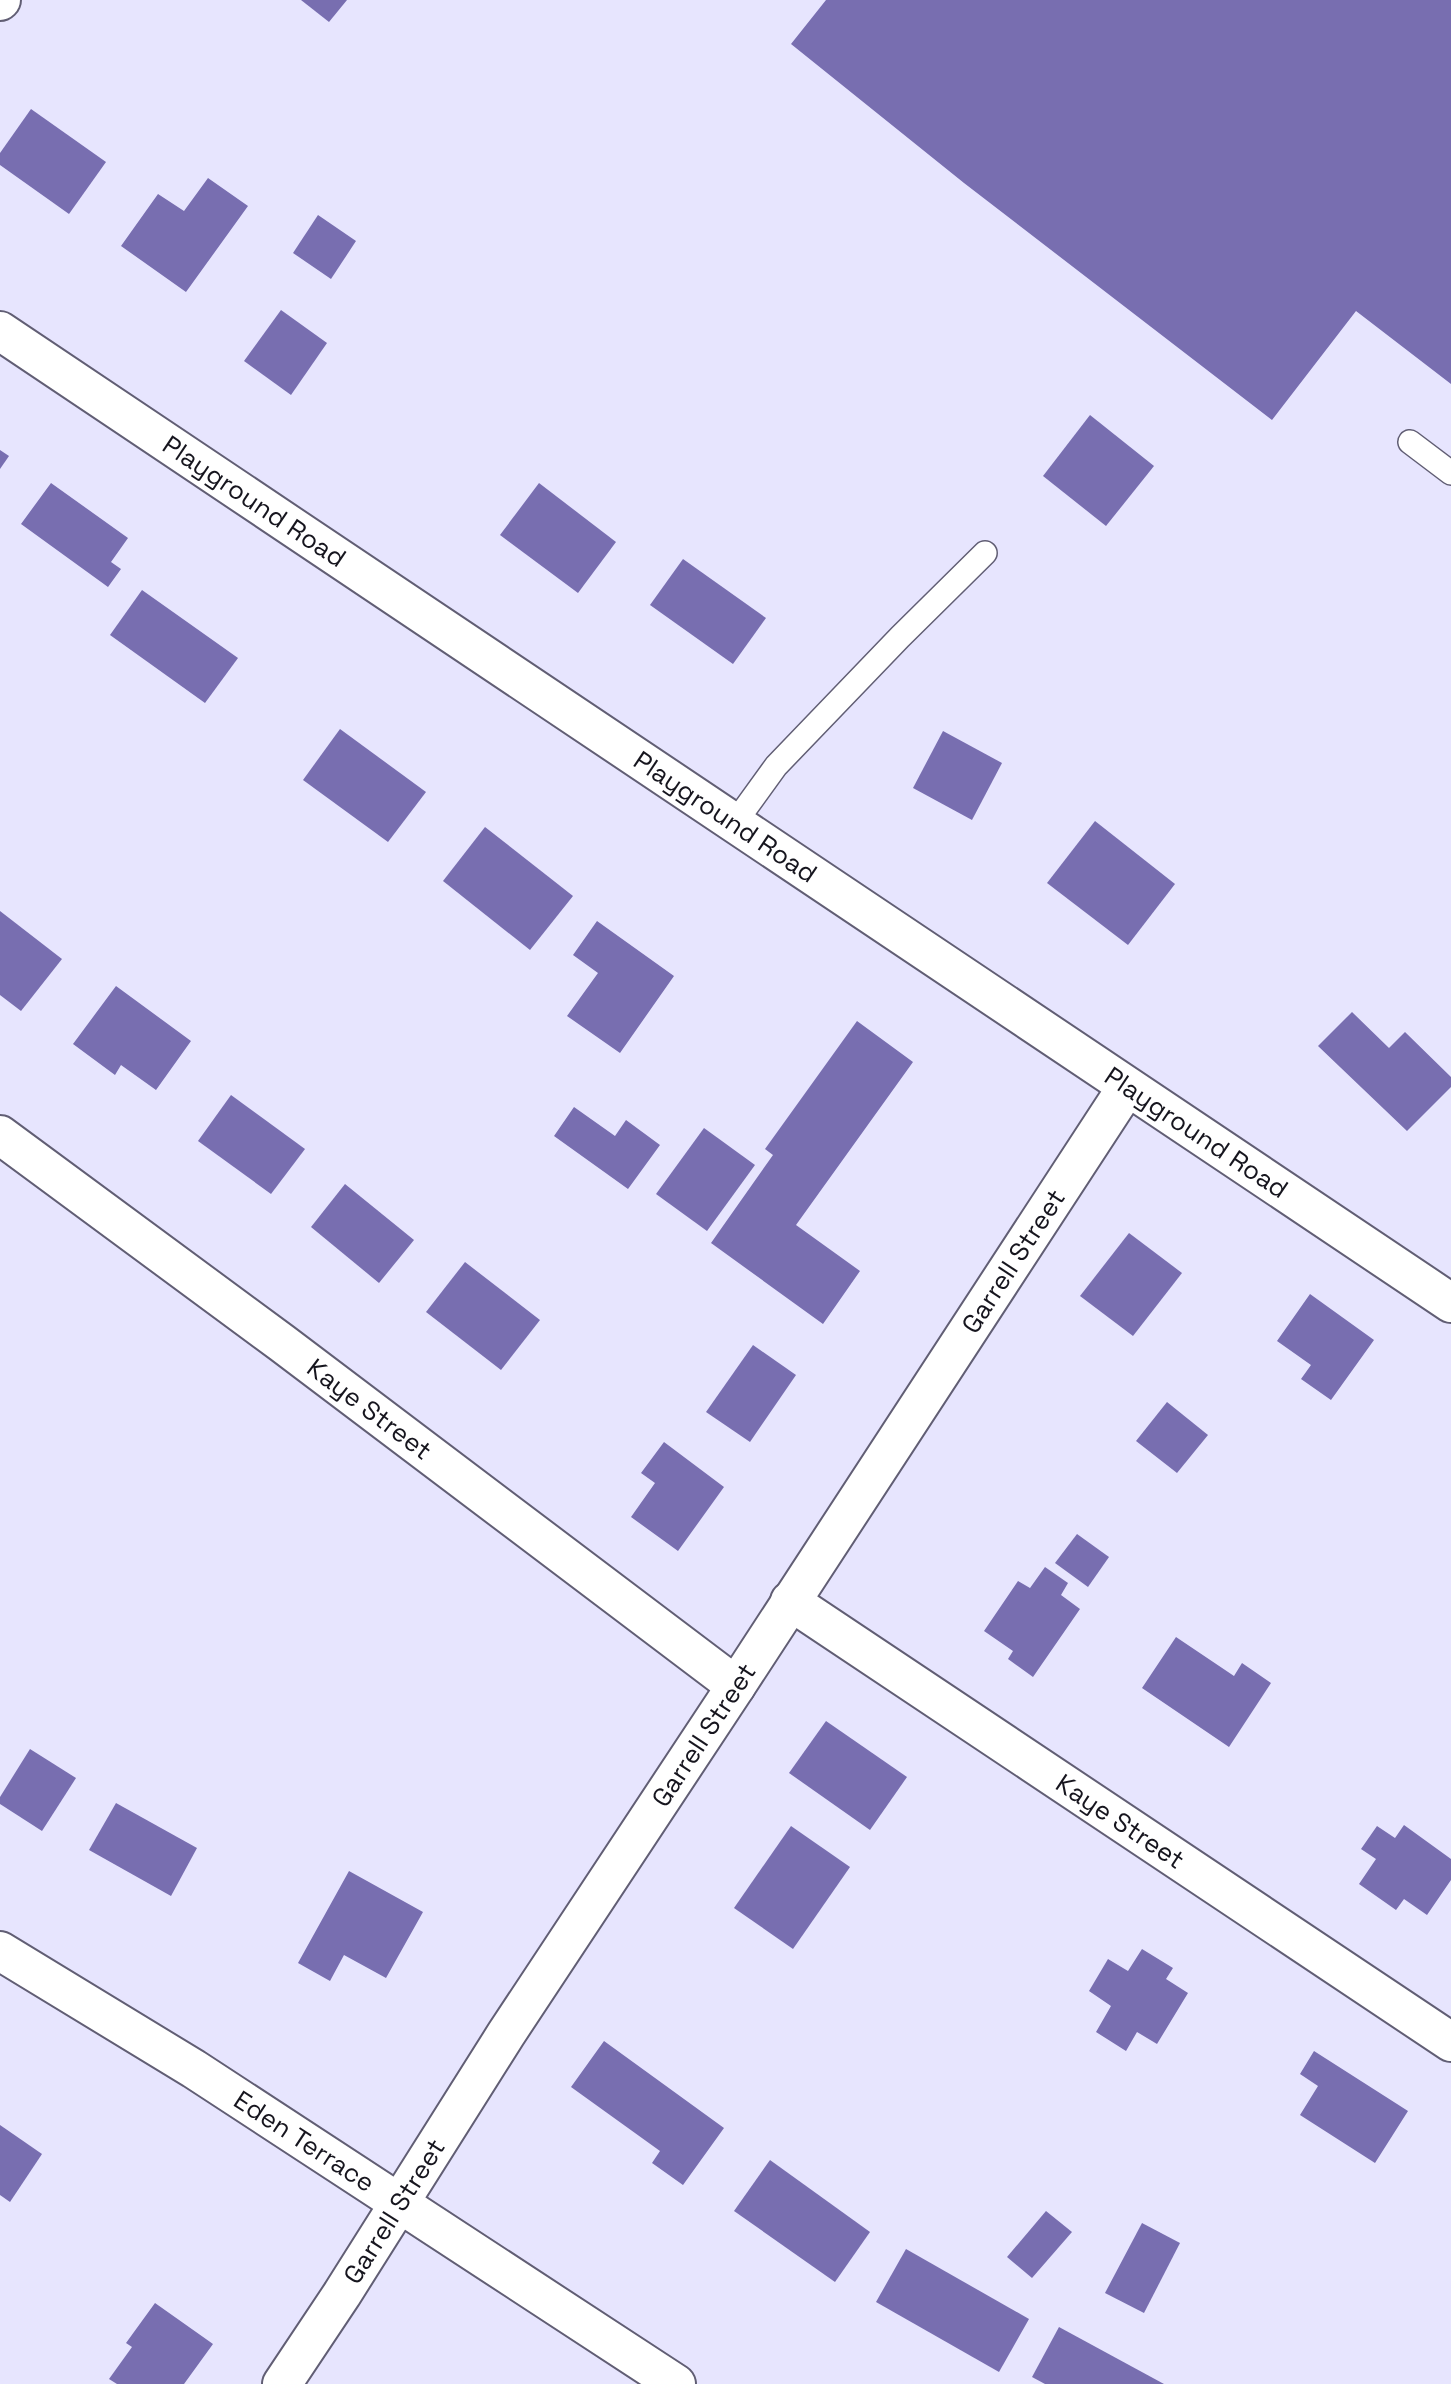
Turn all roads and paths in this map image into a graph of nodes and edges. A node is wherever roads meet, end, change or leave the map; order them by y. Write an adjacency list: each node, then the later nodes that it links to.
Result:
1 (0, 331): 5 (street, Playground Road)
2 (1410, 442): 3 (lane)
3 (1451, 473)
4 (985, 553): 5 (lane)
5 (734, 824): 6 (street, Playground Road)
6 (1127, 1087): 8 (street, Playground Road); 9 (street, Garrell Street)
7 (0, 1135): 10 (street, Kaye Street)
8 (1451, 1303)
9 (790, 1601): 10 (street, Garrell Street); 12 (street, Kaye Street)
10 (736, 1686): 13 (street, Garrell Street)
11 (0, 1951): 13 (street, Eden Terrace)
12 (1451, 2042)
13 (399, 2203): 14 (street, Garrell Street); 15 (street, Eden Terrace)
14 (282, 2384)
15 (676, 2384)

